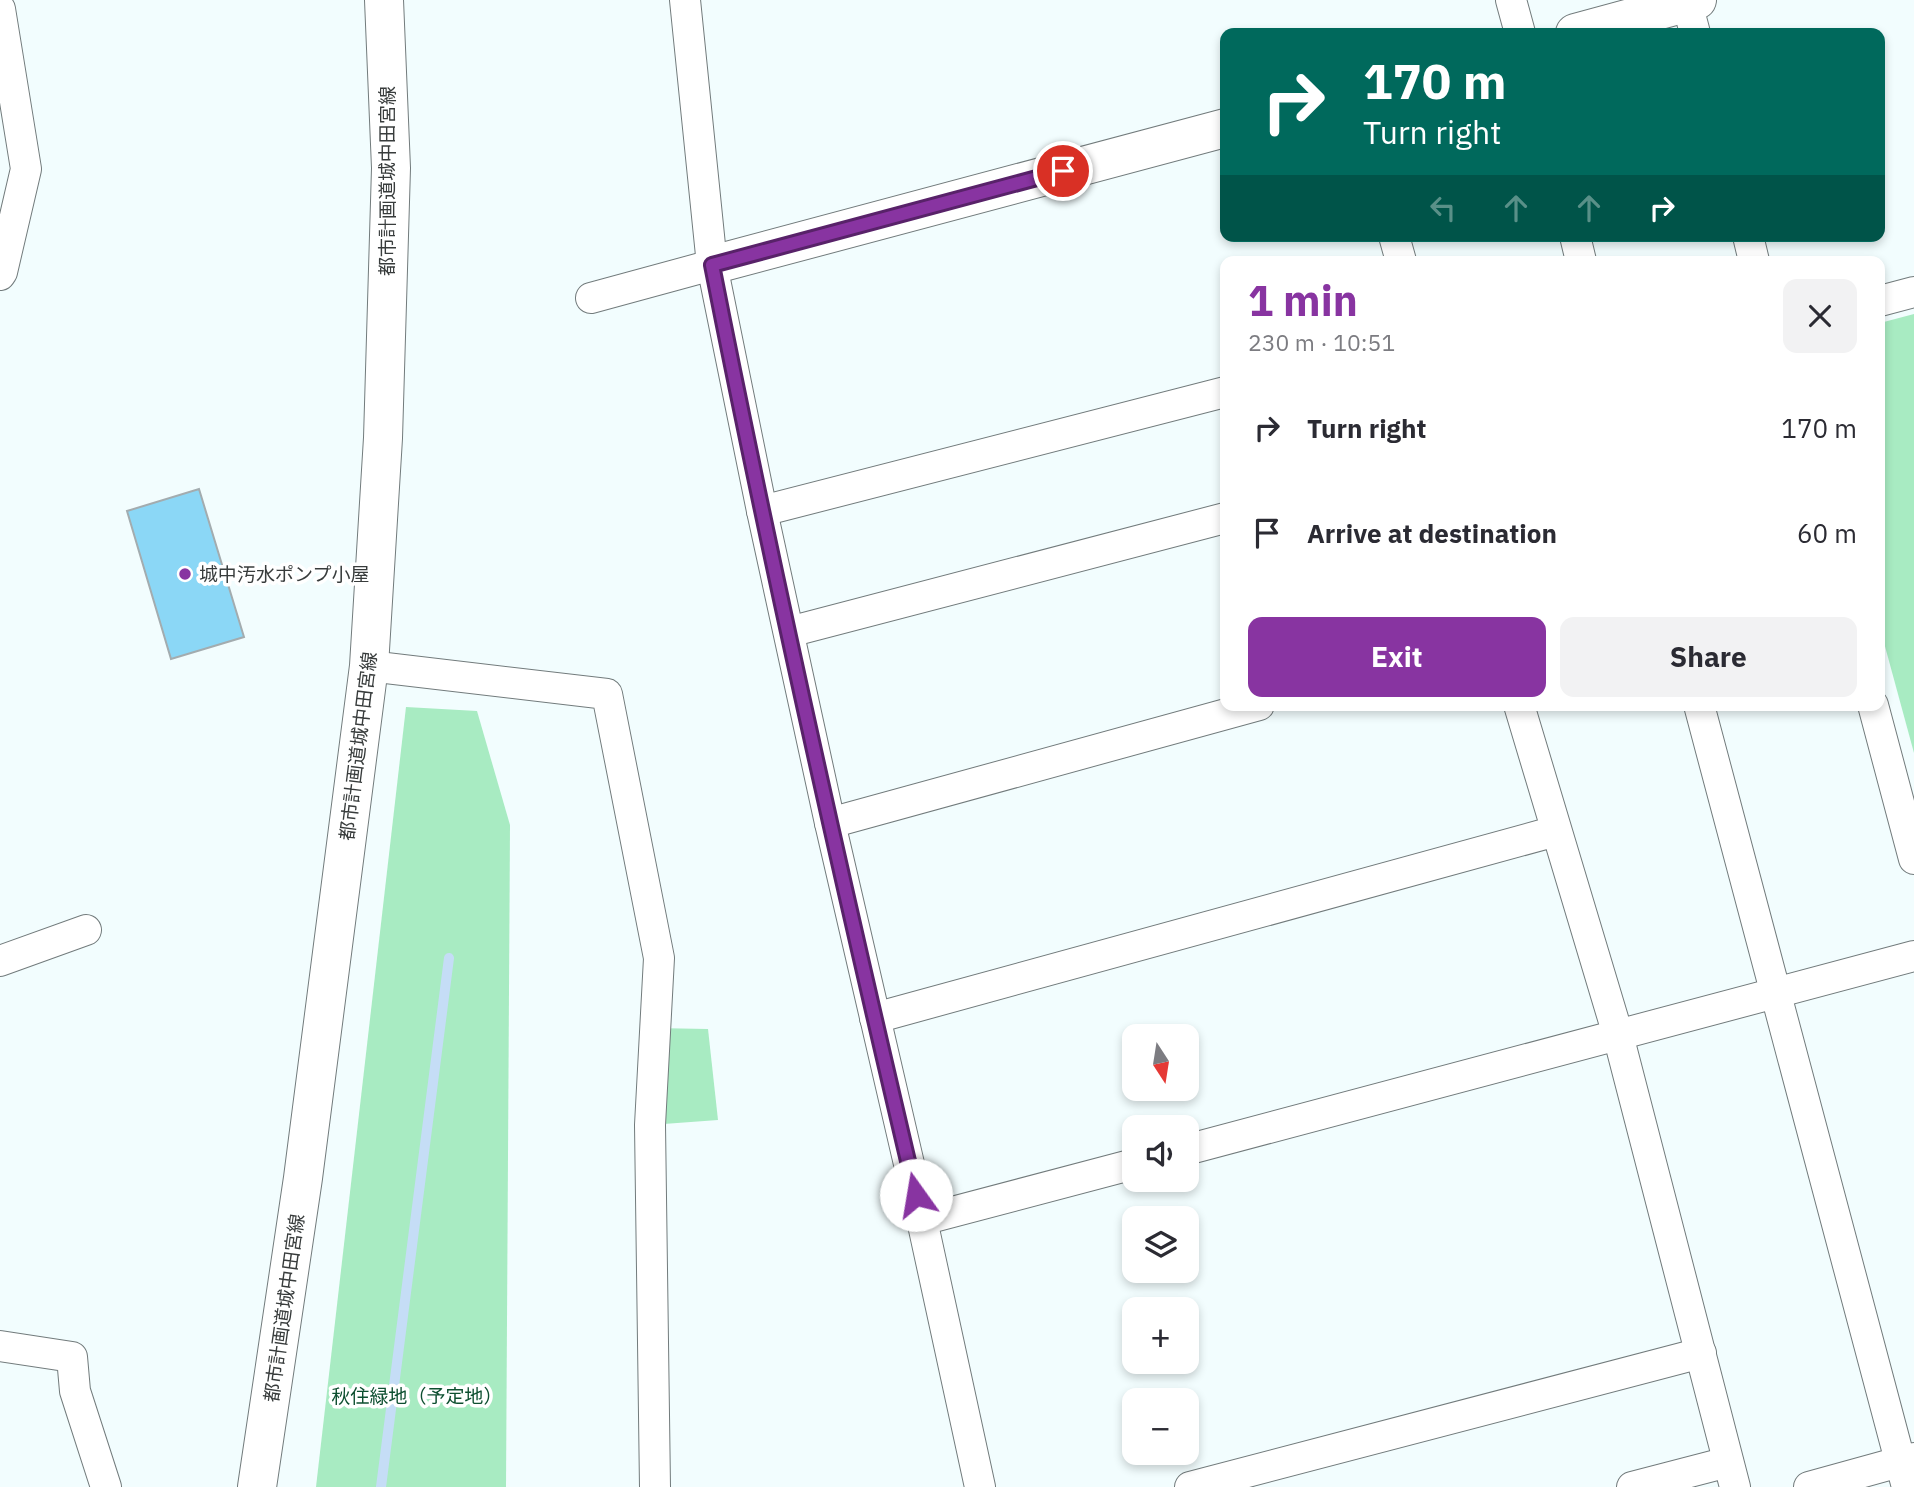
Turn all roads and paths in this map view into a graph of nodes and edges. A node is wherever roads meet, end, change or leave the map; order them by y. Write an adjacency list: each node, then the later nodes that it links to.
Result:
1 (384, 0): 18 (street, 都市計画道城中田宮線)
2 (685, 0): 9 (street)
3 (1511, 0): 6 (street)
4 (0, 9): 10 (street)
5 (1693, 12): 7 (street)
6 (1519, 28)
7 (1603, 28)
8 (1220, 129): 9 (street)
9 (712, 265): 12 (street); 15 (street)
10 (0, 275)
11 (1914, 292): 13 (street)
12 (591, 298)
13 (1885, 300)
14 (1220, 393): 15 (street)
15 (762, 511): 17 (street)
16 (1220, 518): 17 (street)
17 (789, 632): 23 (street)
18 (369, 666): 40 (street, 都市計画道城中田宮線); 41 (street)
19 (1237, 711): 23 (street)
20 (1521, 711): 24 (street)
21 (1701, 711): 29 (street)
22 (1875, 711): 25 (street)
23 (830, 823): 30 (street)
24 (1556, 831): 30 (street); 31 (street)
25 (1914, 859)
26 (86, 930): 28 (street)
27 (1914, 956): 29 (street)
28 (0, 961)
29 (1776, 993): 31 (street); 37 (street)
30 (875, 1018): 34 (street)
31 (1618, 1035): 32 (street); 36 (street)
32 (1199, 1147)
33 (1122, 1167): 34 (street)
34 (922, 1220): 42 (street)
35 (0, 1346): 39 (street)
36 (1701, 1353): 38 (street); 43 (street)
37 (1907, 1469): 45 (street)
38 (1731, 1474): 44 (street)
39 (106, 1487)
40 (257, 1487)
41 (655, 1487)
42 (980, 1487)
43 (1190, 1487)
44 (1632, 1487)
45 (1809, 1487)

